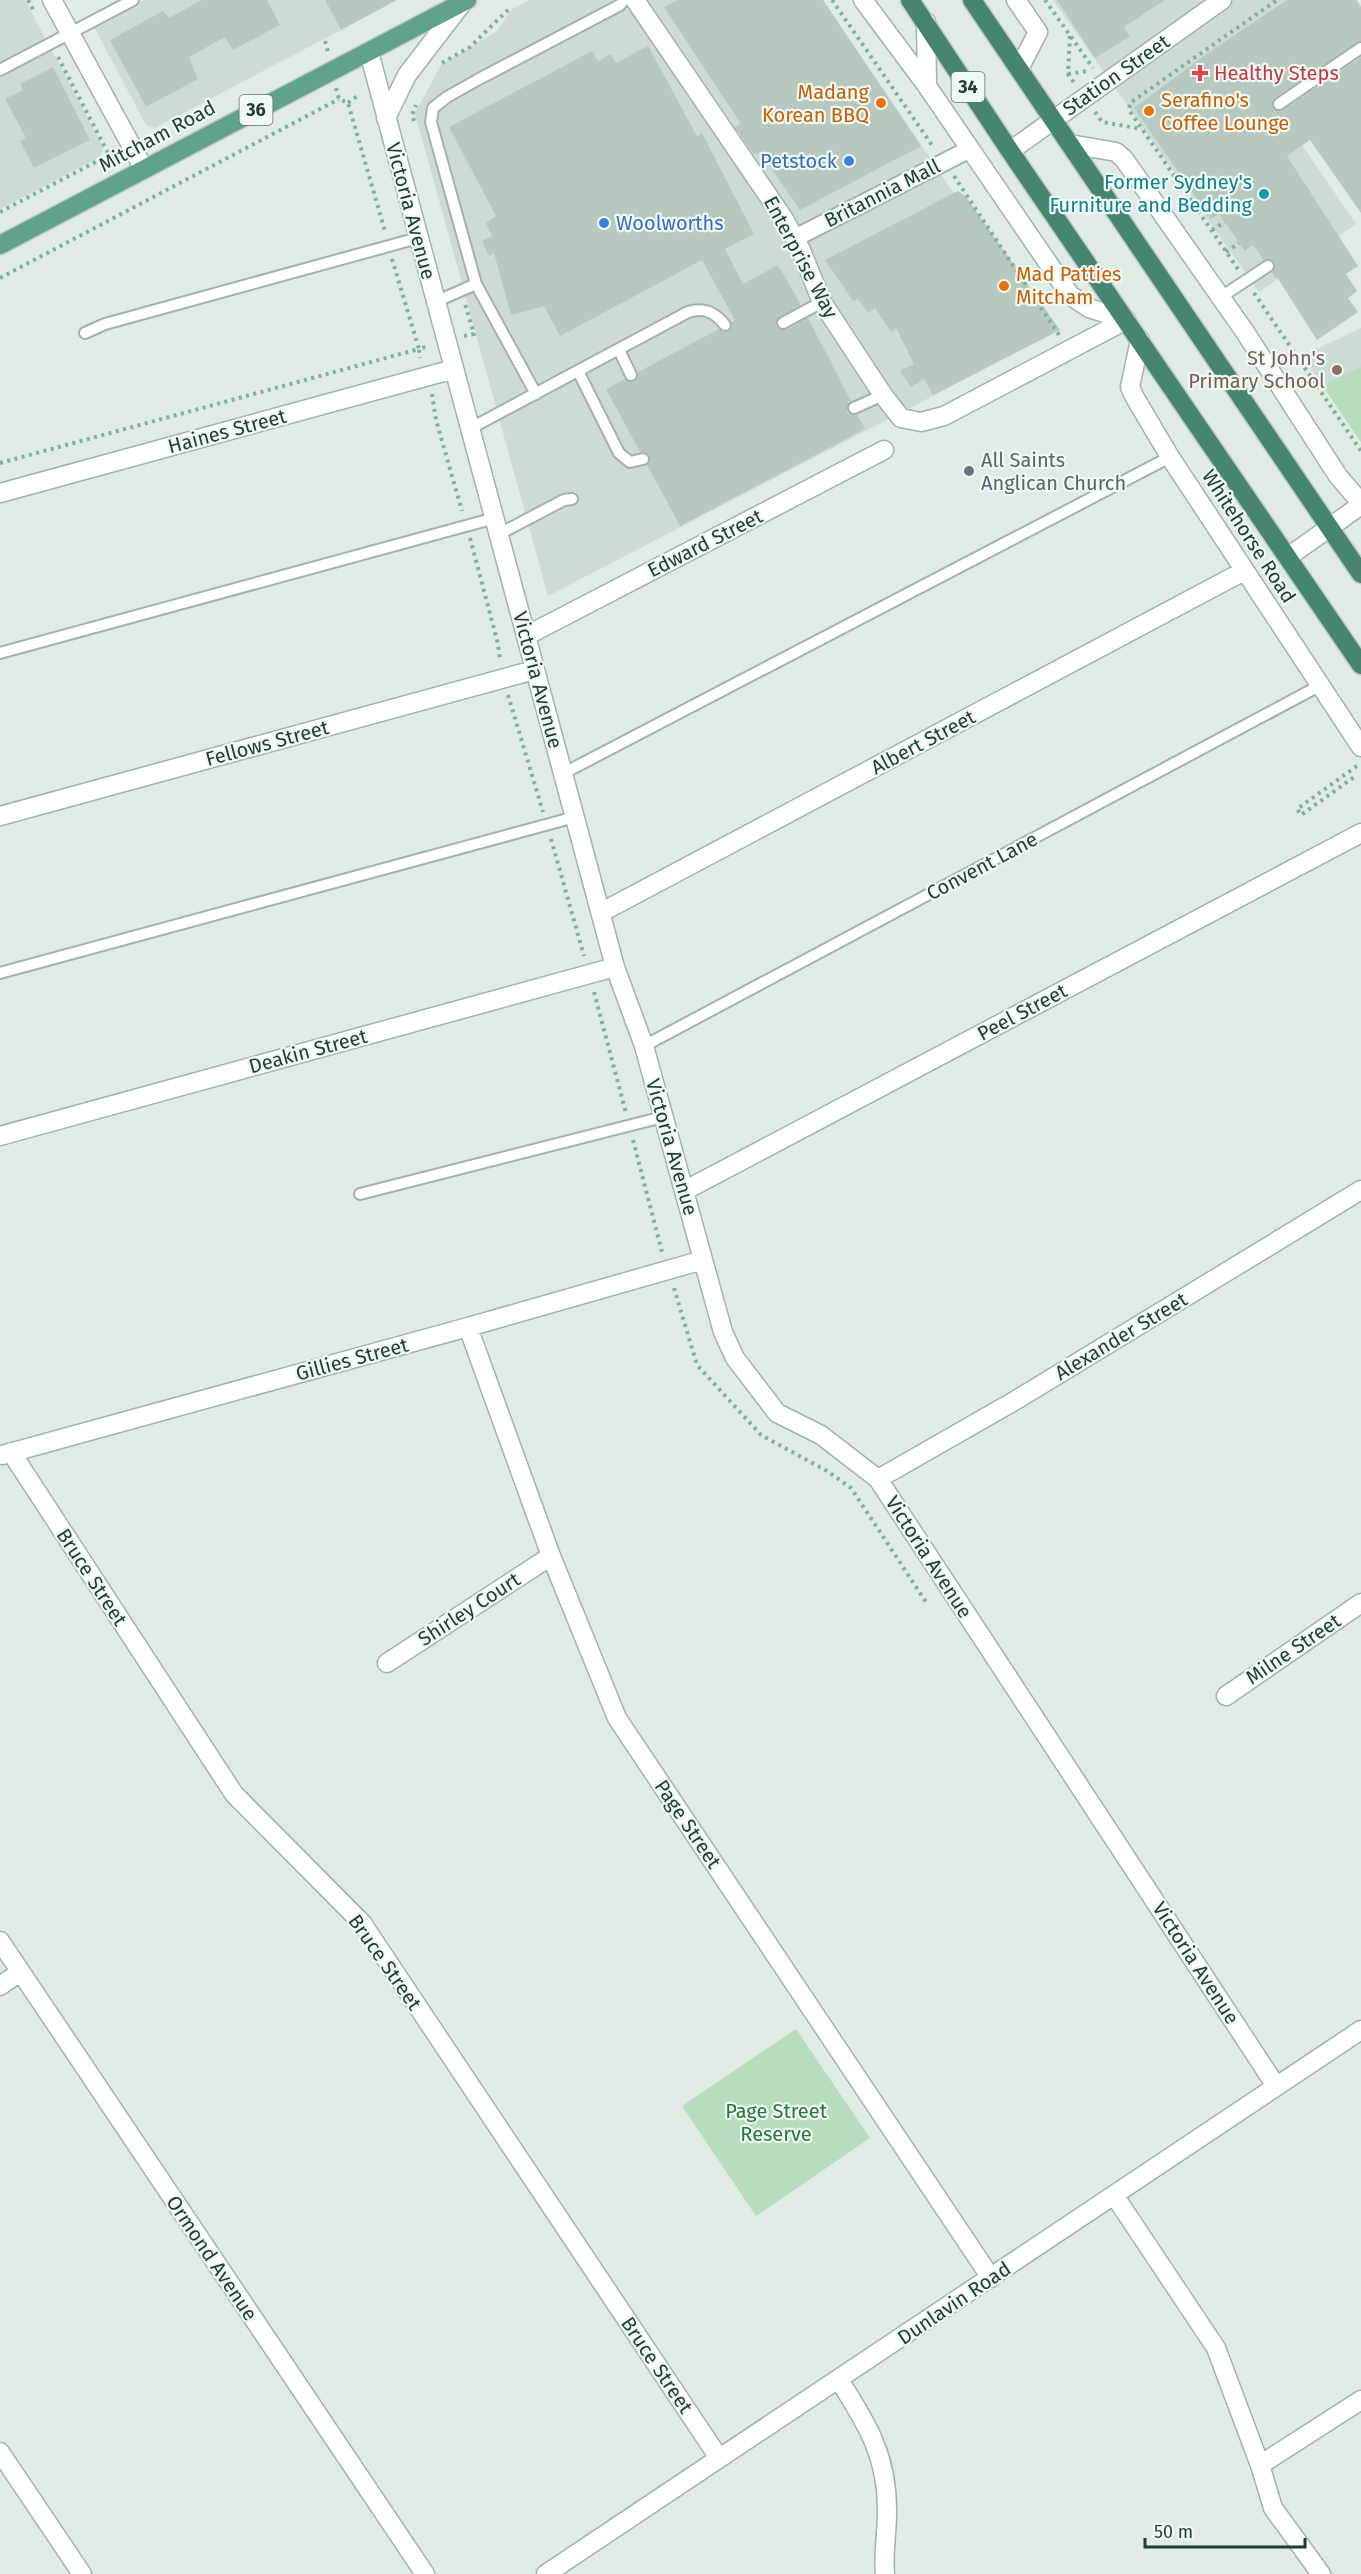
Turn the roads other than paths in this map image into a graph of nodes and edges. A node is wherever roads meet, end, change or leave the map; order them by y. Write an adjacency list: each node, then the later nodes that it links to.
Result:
1 (52, 0): 12 (street)
2 (133, 0): 12 (lane)
3 (624, 0): 29 (lane)
4 (635, 0): 26 (street, Enterprise Way)
5 (863, 0): 17 (street)
6 (910, 0): 11 (highway, Whitehorse Road / 34)
7 (972, 0): 15 (highway)
8 (1016, 0): 15 (street)
9 (465, 1): 14 (main road, Mitcham Road / 36); 19 (street, Mitcham Road)
10 (1218, 1): 20 (street, Station Street)
11 (926, 22): 17 (street); 23 (highway, Whitehorse Road / 34)
12 (69, 34): 16 (lane); 24 (street)
13 (1361, 48): 18 (lane)
14 (369, 52): 19 (street, Victoria Avenue); 24 (main road, Mitcham Road / 36)
15 (1019, 69): 20 (highway)
16 (0, 70)
17 (927, 86): 22 (street)
18 (1279, 105)
19 (386, 118): 25 (street, Victoria Avenue)
20 (1053, 119): 21 (highway); 23 (street, Station Street)
21 (1070, 144): 30 (street, Whitehorse Road); 53 (highway)
22 (970, 149): 26 (street, Britannia Mall); 33 (street)
23 (1010, 151): 33 (highway, Whitehorse Road / 34)
24 (144, 169): 27 (main road, Mitcham Road / 36)
25 (418, 238): 31 (street, Victoria Avenue); 36 (lane)
26 (795, 238): 32 (street, Enterprise Way)
27 (0, 244)
28 (1268, 266): 30 (lane)
29 (476, 284): 31 (lane); 42 (lane)
30 (1221, 297): 51 (street, Whitehorse Road)
31 (435, 302): 39 (street, Victoria Avenue)
32 (822, 302): 34 (lane); 43 (street, Enterprise Way)
33 (1126, 320): 37 (highway, Whitehorse Road / 34); 43 (street, Enterprise Way)
34 (783, 323)
35 (725, 325): 38 (lane)
36 (85, 333)
37 (1140, 340): 47 (street, Whitehorse Road); 54 (highway, Whitehorse Road / 34)
38 (619, 350): 40 (lane); 41 (lane)
39 (454, 369): 45 (street, Victoria Avenue); 49 (street, Haines Street)
40 (578, 372): 42 (lane); 48 (lane)
41 (632, 375)
42 (536, 393): 45 (lane)
43 (884, 395): 44 (lane)
44 (854, 408)
45 (471, 428): 52 (street, Victoria Avenue)
46 (884, 450): 57 (street, Edward Street)
47 (1170, 457): 55 (street, Whitehorse Road); 63 (lane)
48 (643, 459)
49 (0, 494)
50 (572, 499): 52 (lane)
51 (1361, 504): 53 (street, Whitehorse Road)
52 (497, 526): 57 (street, Victoria Avenue); 58 (lane)
53 (1330, 528): 54 (street, Whitehorse Road); 56 (highway)
54 (1288, 557): 59 (highway, Whitehorse Road / 34)
55 (1244, 571): 61 (street, Whitehorse Road); 67 (street, Albert Street)
56 (1361, 574)
57 (526, 636): 60 (street, Victoria Avenue)
58 (0, 653)
59 (1361, 666)
60 (534, 670): 63 (street, Victoria Avenue); 64 (street, Fellows Street)
61 (1321, 685): 62 (street, Whitehorse Road); 70 (lane, Convent Lane)
62 (1361, 747)
63 (564, 773): 65 (street, Victoria Avenue)
64 (0, 816)
65 (575, 817): 67 (street, Victoria Avenue); 69 (lane)
66 (1361, 833): 74 (street, Peel Street)
67 (602, 912): 68 (street, Victoria Avenue)
68 (615, 967): 70 (street, Victoria Avenue); 72 (street, Deakin Street)
69 (0, 973)
70 (644, 1046): 71 (street, Victoria Avenue)
71 (663, 1117): 74 (street, Victoria Avenue); 75 (lane)
72 (0, 1136)
73 (1361, 1190): 79 (street, Alexander Street)
74 (684, 1191): 76 (street, Victoria Avenue)
75 (360, 1194)
76 (703, 1260): 77 (street, Gillies Street); 79 (street, Victoria Avenue)
77 (468, 1327): 78 (street, Gillies Street); 80 (street, Page Street)
78 (6, 1454): 94 (street, Bruce Street)
79 (878, 1479): 88 (street, Victoria Avenue)
80 (551, 1556): 82 (street, Shirley Court); 90 (street, Page Street)
81 (1361, 1603): 83 (street, Milne Street)
82 (387, 1663)
83 (1226, 1696)
84 (0, 1941): 85 (street, Ormond Avenue)
85 (20, 1972): 86 (street); 97 (street, Ormond Avenue)
86 (0, 1986)
87 (1361, 2030): 88 (street, Dunlavin Road)
88 (1276, 2086): 89 (street, Dunlavin Road)
89 (1114, 2195): 90 (street, Dunlavin Road); 95 (street)
90 (991, 2278): 91 (street, Dunlavin Road)
91 (839, 2380): 94 (street, Dunlavin Road); 99 (street)
92 (1361, 2400): 95 (street)
93 (0, 2452): 96 (street)
94 (719, 2458): 98 (street, Dunlavin Road)
95 (1260, 2465): 100 (street)
96 (82, 2574)
97 (425, 2574)
98 (546, 2574)
99 (885, 2574)
100 (1321, 2574)

